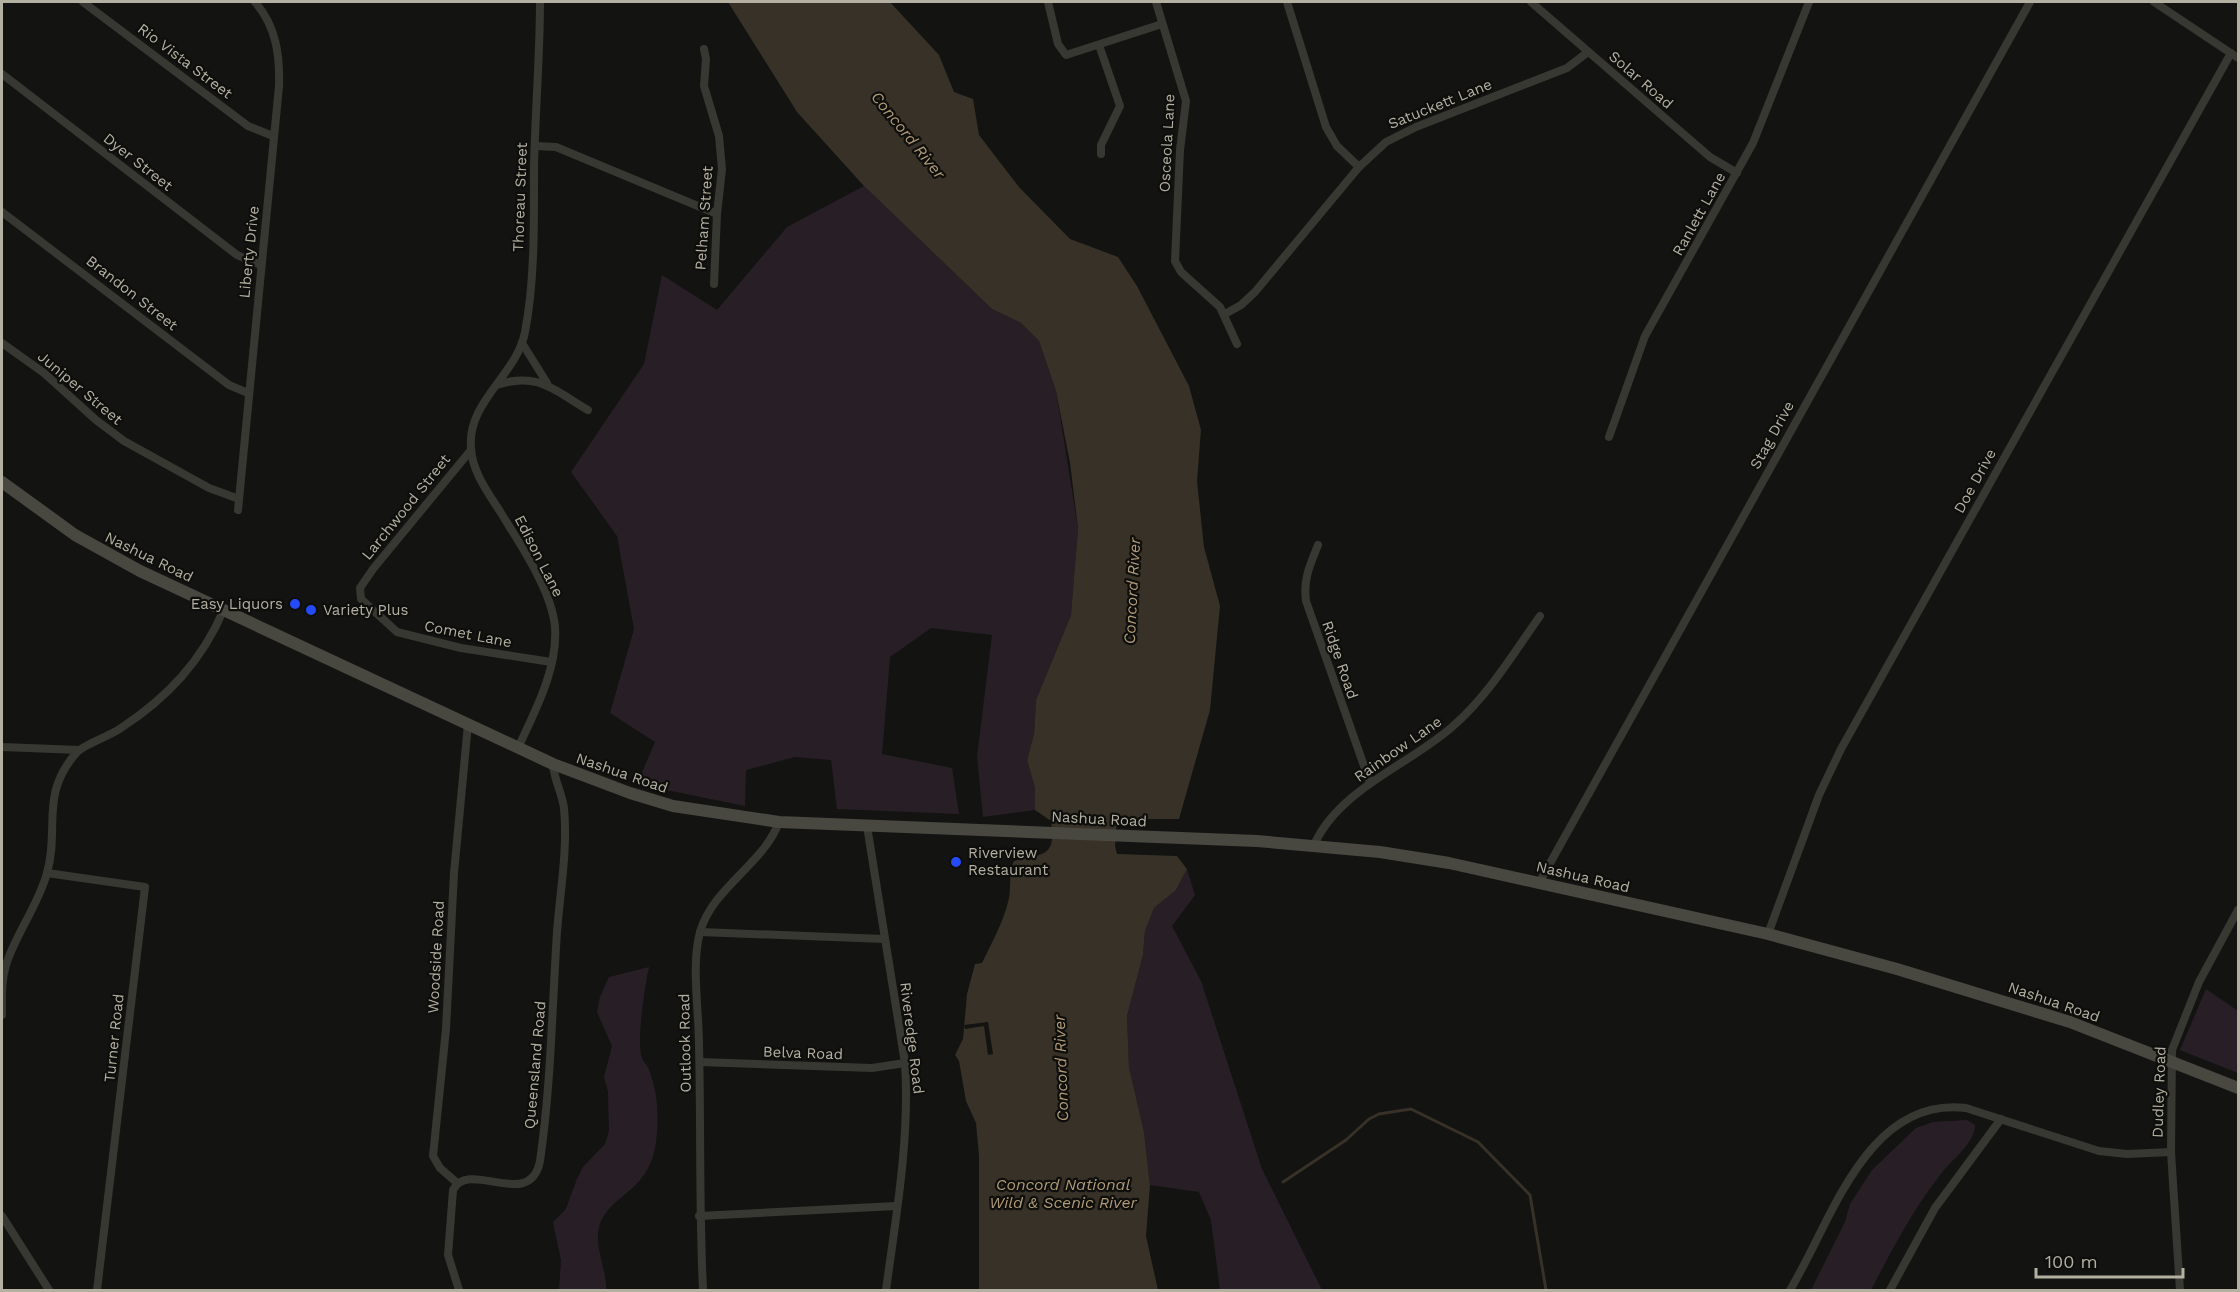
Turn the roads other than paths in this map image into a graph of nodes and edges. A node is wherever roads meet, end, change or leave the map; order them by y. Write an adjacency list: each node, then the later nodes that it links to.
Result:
1 (83, 2): 17 (street, Rio Vista Street)
2 (255, 2): 17 (street, Liberty Drive)
3 (540, 2): 18 (street, Thoreau Street)
4 (1048, 2): 12 (street)
5 (1156, 2): 11 (street, Osceola Lane)
6 (1287, 2): 20 (street)
7 (1531, 2): 14 (street, Solar Road)
8 (1809, 2): 21 (street, Ranlett Lane)
9 (2030, 2): 54 (street, Stag Drive)
10 (2154, 2): 15 (street)
11 (1162, 24): 12 (street); 26 (street, Osceola Lane)
12 (1099, 45): 19 (street)
13 (704, 49): 23 (street, Pelham Street)
14 (1588, 52): 20 (street, Satuckett Lane); 21 (street, Solar Road)
15 (2235, 56): 57 (street, Doe Drive)
16 (2, 74): 24 (street, Dyer Street)
17 (273, 136): 24 (street, Liberty Drive)
18 (535, 146): 23 (street); 28 (street, Thoreau Street)
19 (1101, 154)
20 (1359, 167): 26 (street, Satuckett Lane)
21 (1737, 173): 34 (street, Ranlett Lane)
22 (2, 212): 32 (street, Brandon Street)
23 (717, 214): 25 (street, Pelham Street)
24 (261, 265): 32 (street, Liberty Drive)
25 (714, 284)
26 (1225, 314): 29 (street)
27 (2, 343): 37 (street, Juniper Street)
28 (522, 343): 30 (street); 31 (street, Thoreau Street)
29 (1237, 344)
30 (547, 384): 31 (street); 33 (street)
31 (497, 385): 35 (street, Larchwood Street)
32 (248, 393): 37 (street, Liberty Drive)
33 (588, 410)
34 (1609, 437)
35 (471, 450): 40 (street, Larchwood Street); 43 (street, Edison Lane)
36 (2, 482): 41 (main road, Nashua Road)
37 (239, 499): 38 (street, Liberty Drive)
38 (238, 510)
39 (1318, 545): 49 (street, Ridge Road)
40 (360, 596): 43 (street, Comet Lane)
41 (224, 609): 44 (main road, Nashua Road); 47 (street)
42 (1540, 616): 49 (street, Rainbow Lane)
43 (551, 662): 46 (street, Edison Lane)
44 (468, 724): 46 (main road, Nashua Road); 66 (street, Woodside Road)
45 (2, 747): 47 (street)
46 (518, 748): 48 (main road, Nashua Road)
47 (79, 750): 53 (street)
48 (553, 764): 50 (main road, Nashua Road); 66 (street, Queensland Road)
49 (1370, 783): 52 (street, Rainbow Lane)
50 (779, 822): 51 (main road, Nashua Road); 56 (street, Outlook Road)
51 (867, 826): 52 (main road, Nashua Road); 58 (street, Riveredge Road)
52 (1314, 845): 54 (main road, Nashua Road)
53 (47, 873): 59 (street); 71 (street, Turner Road)
54 (1539, 883): 57 (main road, Nashua Road)
55 (2238, 910): 60 (street, Dudley Road)
56 (700, 932): 58 (street); 61 (street, Outlook Road)
57 (1768, 934): 60 (main road, Nashua Road)
58 (884, 939): 62 (street, Riveredge Road)
59 (2, 1015)
60 (2171, 1061): 63 (main road, Nashua Road); 65 (street, Dudley Road)
61 (700, 1062): 62 (street, Belva Road); 69 (street, Outlook Road)
62 (905, 1063): 67 (street, Riveredge Road)
63 (2238, 1088)
64 (2001, 1119): 65 (street); 75 (street); 76 (street)
65 (2171, 1152): 77 (street, Dudley Road)
66 (456, 1182): 72 (street)
67 (896, 1206): 69 (street); 74 (street, Riveredge Road)
68 (2, 1216): 70 (street)
69 (699, 1216): 73 (street, Outlook Road)
70 (50, 1290)
71 (98, 1290)
72 (459, 1290)
73 (703, 1290)
74 (886, 1290)
75 (1790, 1290)
76 (1890, 1290)
77 (2180, 1290)

